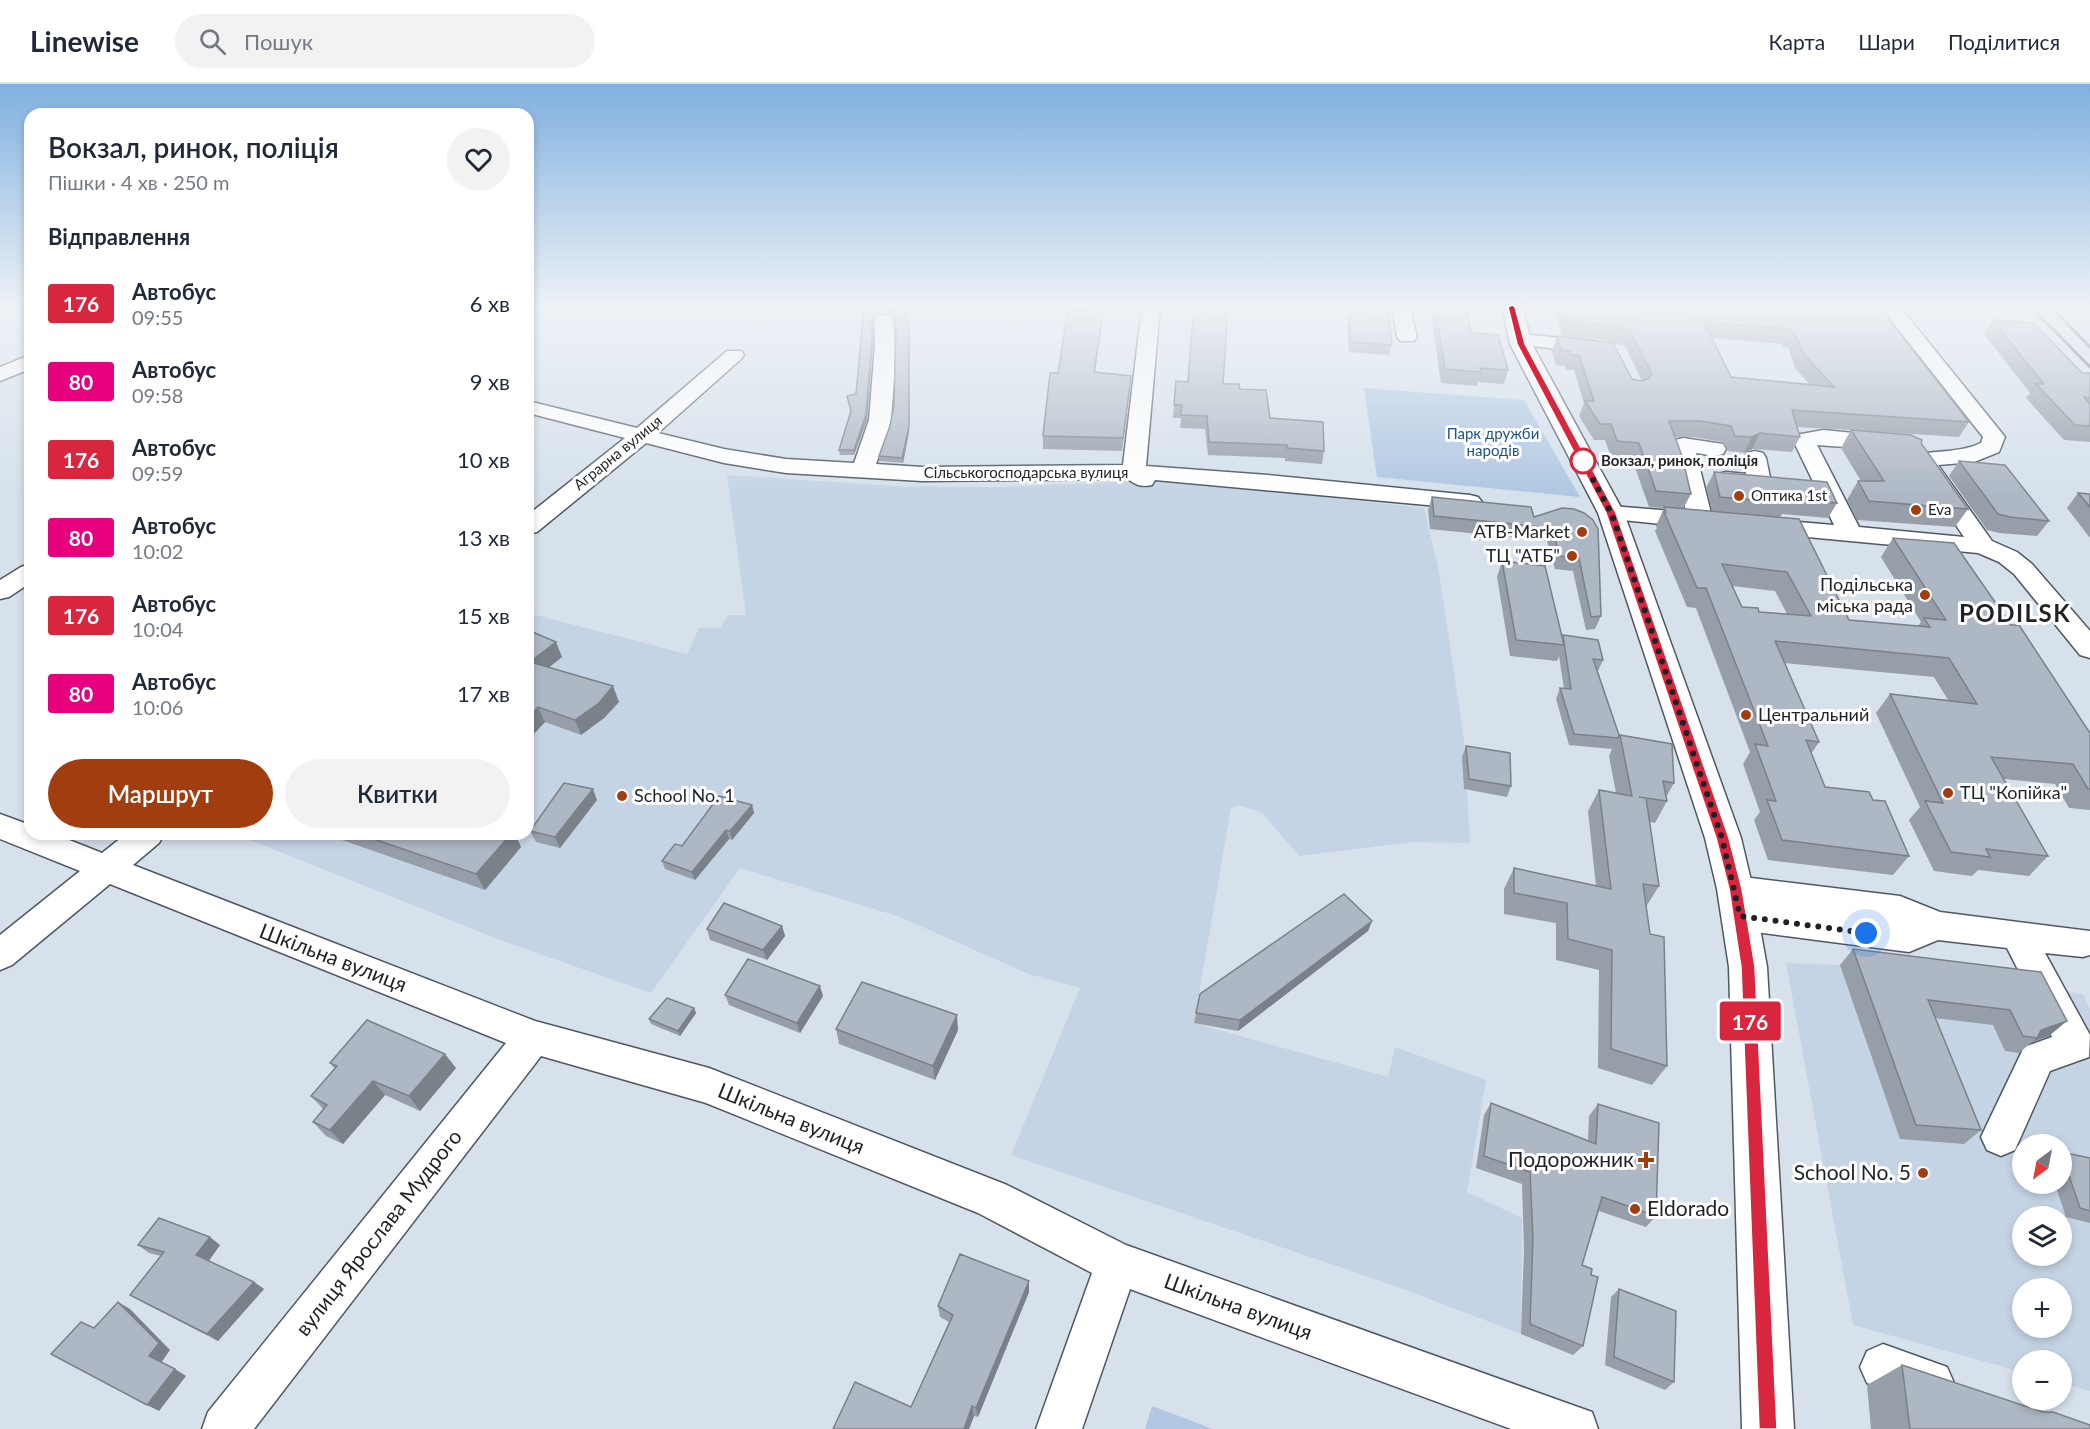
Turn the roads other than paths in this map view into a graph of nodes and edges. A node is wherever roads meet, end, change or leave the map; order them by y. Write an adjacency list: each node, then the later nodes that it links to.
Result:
1 (717, 370): 7 (street, Аграрна вулиця)
2 (883, 370): 11 (street)
3 (1143, 370): 12 (street)
4 (1536, 370): 15 (main road)
5 (1940, 370): 10 (street)
6 (534, 408): 7 (street, Сільськогосподарська вулиця)
7 (642, 435): 11 (street, Сільськогосподарська вулиця); 16 (street, Аграрна вулиця)
8 (1715, 449): 13 (street)
9 (1755, 458): 13 (street)
10 (1941, 459): 18 (street); 19 (street)
11 (863, 470): 12 (street, Сільськогосподарська вулиця)
12 (1139, 476): 14 (street, Сільськогосподарська вулиця)
13 (1690, 476): 17 (street)
14 (1495, 505)
15 (1611, 513): 17 (street); 28 (main road)
16 (534, 522)
17 (1723, 523): 18 (street)
18 (1850, 534): 19 (street)
19 (1983, 546): 22 (street)
20 (24, 576): 21 (street)
21 (0, 591)
22 (2090, 649)
23 (0, 826): 24 (street, Шкільна вулиця)
24 (24, 836)
25 (35, 840): 27 (street, Шкільна вулиця)
26 (140, 840): 27 (street)
27 (105, 868): 31 (street); 32 (street, Шкільна вулиця)
28 (1737, 903): 29 (street); 40 (main road)
29 (2018, 936): 30 (street); 33 (street)
30 (2083, 943)
31 (0, 954)
32 (533, 1037): 34 (street, Шкільна вулиця); 37 (street, вулиця Ярослава Мудрого)
33 (2001, 1137)
34 (1117, 1263): 38 (street); 39 (street, Шкільна вулиця)
35 (1883, 1368): 36 (street)
36 (1973, 1396)
37 (225, 1429)
38 (1059, 1429)
39 (1575, 1429)
40 (1768, 1429)

